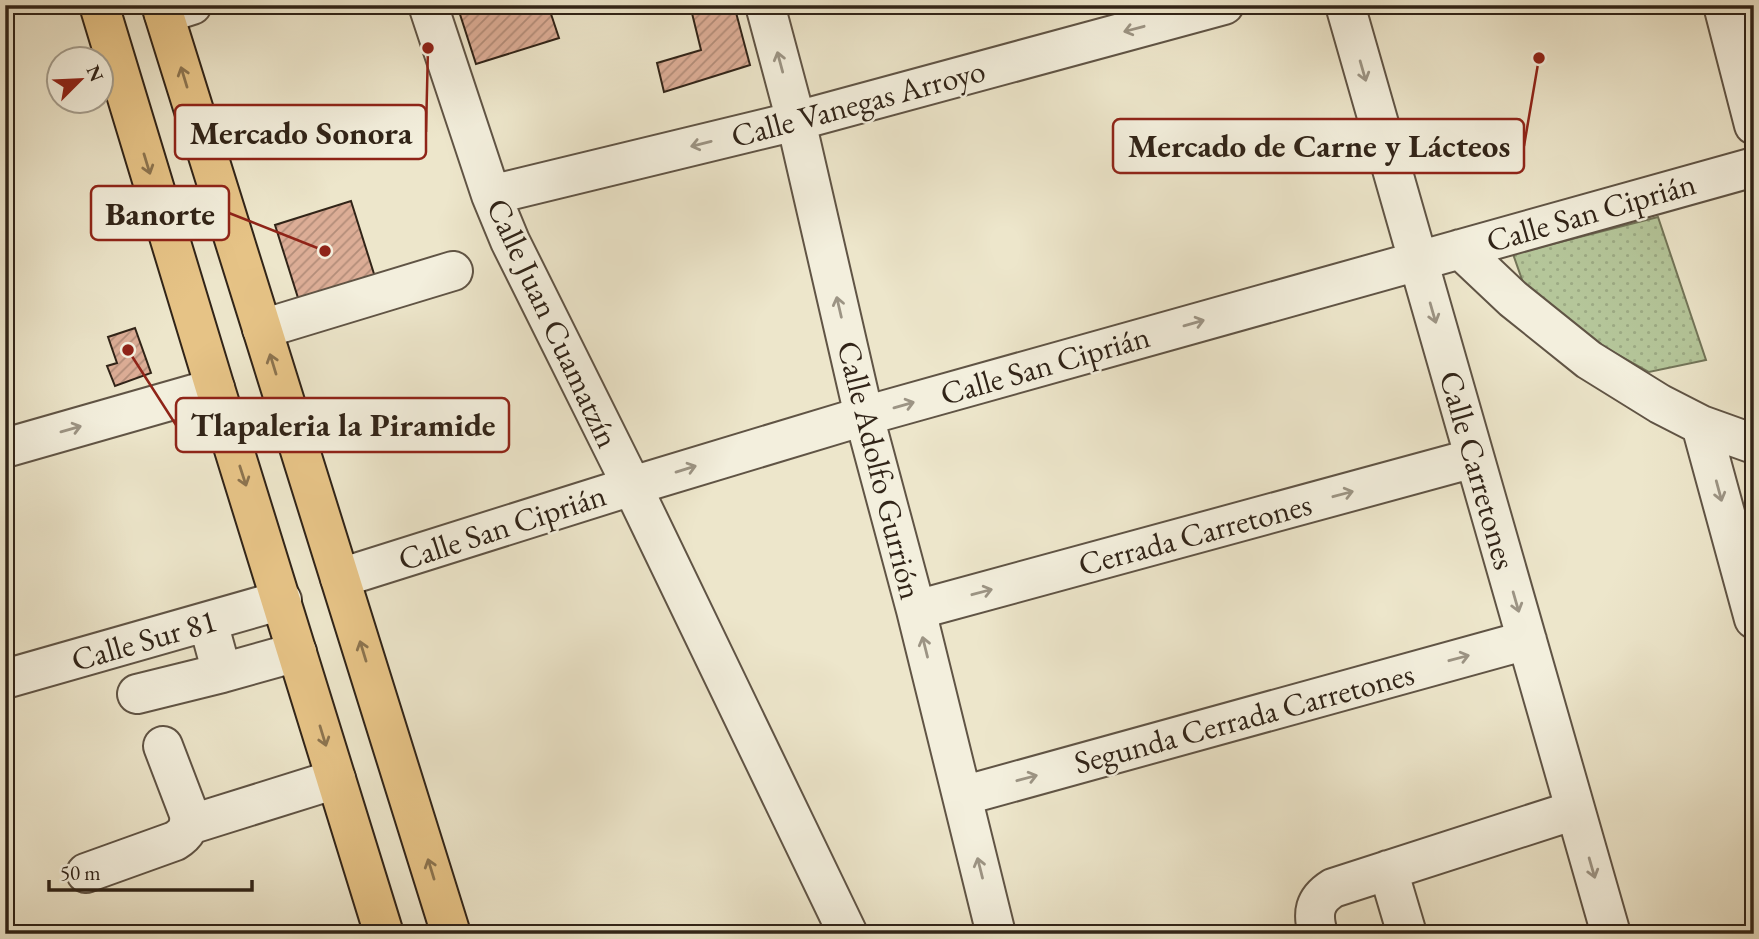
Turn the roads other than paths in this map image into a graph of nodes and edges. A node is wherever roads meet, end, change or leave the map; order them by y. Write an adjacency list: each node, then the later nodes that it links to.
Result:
1 (99, 5): 16 (main road, one-way to 16)
2 (428, 5): 11 (street, Calle Juan Cuamatzín)
3 (765, 5): 8 (street, Calle Adolfo Gurrión, one-way to 3)
4 (1224, 5): 8 (street, Calle Vanegas Arroyo, one-way to 8)
5 (1345, 5): 13 (street, Calle Carretones, one-way to 13)
6 (1723, 5): 9 (street)
7 (173, 8): 15 (main road, one-way to 7)
8 (796, 121): 11 (street, Calle Vanegas Arroyo, one-way to 11); 17 (street, Calle Adolfo Gurrión, one-way to 8)
9 (1754, 125)
10 (1754, 167): 12 (street, Calle San Ciprián)
11 (491, 195): 22 (street, Calle Juan Cuamatzín)
12 (1460, 249): 13 (street, Calle San Ciprián); 18 (street)
13 (1418, 261): 17 (street, Calle San Ciprián, one-way to 13); 21 (street, Calle Carretones, one-way to 21)
14 (453, 271): 15 (street)
15 (262, 329): 23 (main road, one-way to 15)
16 (215, 388): 20 (street, one-way to 16); 24 (main road, one-way to 24)
17 (864, 416): 22 (street, Calle San Ciprián, one-way to 17); 25 (street, Calle Adolfo Gurrión)
18 (1701, 425): 19 (street); 26 (street, one-way to 26)
19 (1754, 444)
20 (5, 447)
21 (1474, 458): 25 (street, Cerrada Carretones, one-way to 21); 28 (street, Calle Carretones, one-way to 28)
22 (632, 486): 23 (street, Calle San Ciprián); 42 (street, Calle Juan Cuamatzín)
23 (340, 578): 41 (main road, one-way to 23)
24 (282, 600): 27 (street, Calle Sur 81); 29 (main road)
25 (916, 610): 35 (street, Calle Adolfo Gurrión, one-way to 25)
26 (1754, 619)
27 (208, 622): 30 (street); 31 (street, Calle Sur 81)
28 (1527, 640): 35 (street, Segunda Cerrada Carretones, one-way to 28); 36 (street, Calle Carretones)
29 (297, 652): 30 (street); 34 (main road, one-way to 34)
30 (222, 673): 32 (street)
31 (5, 680)
32 (138, 694)
33 (163, 746): 37 (street)
34 (336, 779): 37 (street); 40 (main road)
35 (962, 796): 43 (street, Calle Adolfo Gurrión, one-way to 35)
36 (1575, 810): 38 (street); 46 (street, Calle Carretones, one-way to 46)
37 (190, 825): 39 (street)
38 (1388, 870): 44 (street); 45 (street)
39 (86, 873)
40 (384, 934)
41 (451, 934)
42 (848, 934)
43 (996, 934)
44 (1318, 934)
45 (1407, 934)
46 (1611, 934)

